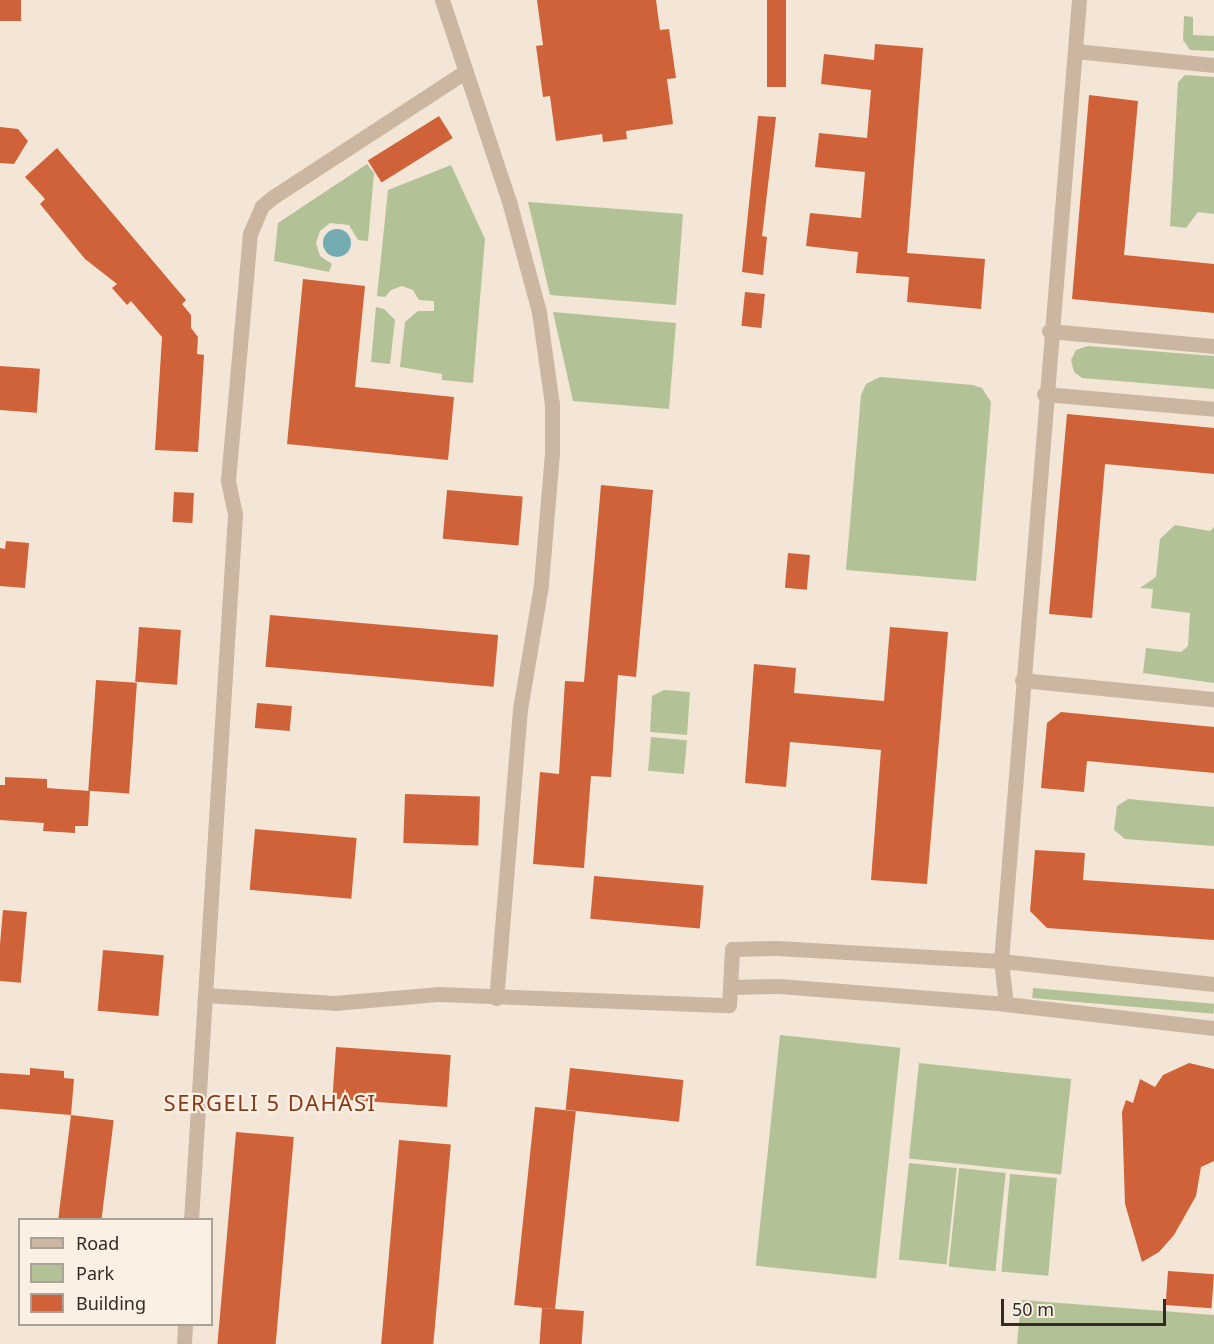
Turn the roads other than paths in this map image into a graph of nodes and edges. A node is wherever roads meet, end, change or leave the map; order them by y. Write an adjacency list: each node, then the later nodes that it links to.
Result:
1 (442, 0): 5 (street)
2 (1079, 0): 3 (street)
3 (1075, 51): 4 (street); 6 (street)
4 (1214, 65)
5 (465, 71): 15 (street); 16 (street)
6 (1049, 331): 7 (street); 8 (street)
7 (1214, 346)
8 (1044, 394): 9 (street); 10 (street)
9 (1214, 409)
10 (1022, 680): 11 (street); 12 (street)
11 (1214, 699)
12 (1001, 961): 13 (street); 14 (street); 17 (street)
13 (1214, 984)
14 (731, 987): 16 (street); 17 (street)
15 (205, 995): 16 (street); 19 (street)
16 (496, 998)
17 (1006, 1004): 18 (street)
18 (1214, 1028)
19 (191, 1218)
20 (185, 1326): 21 (street)
21 (184, 1344)

